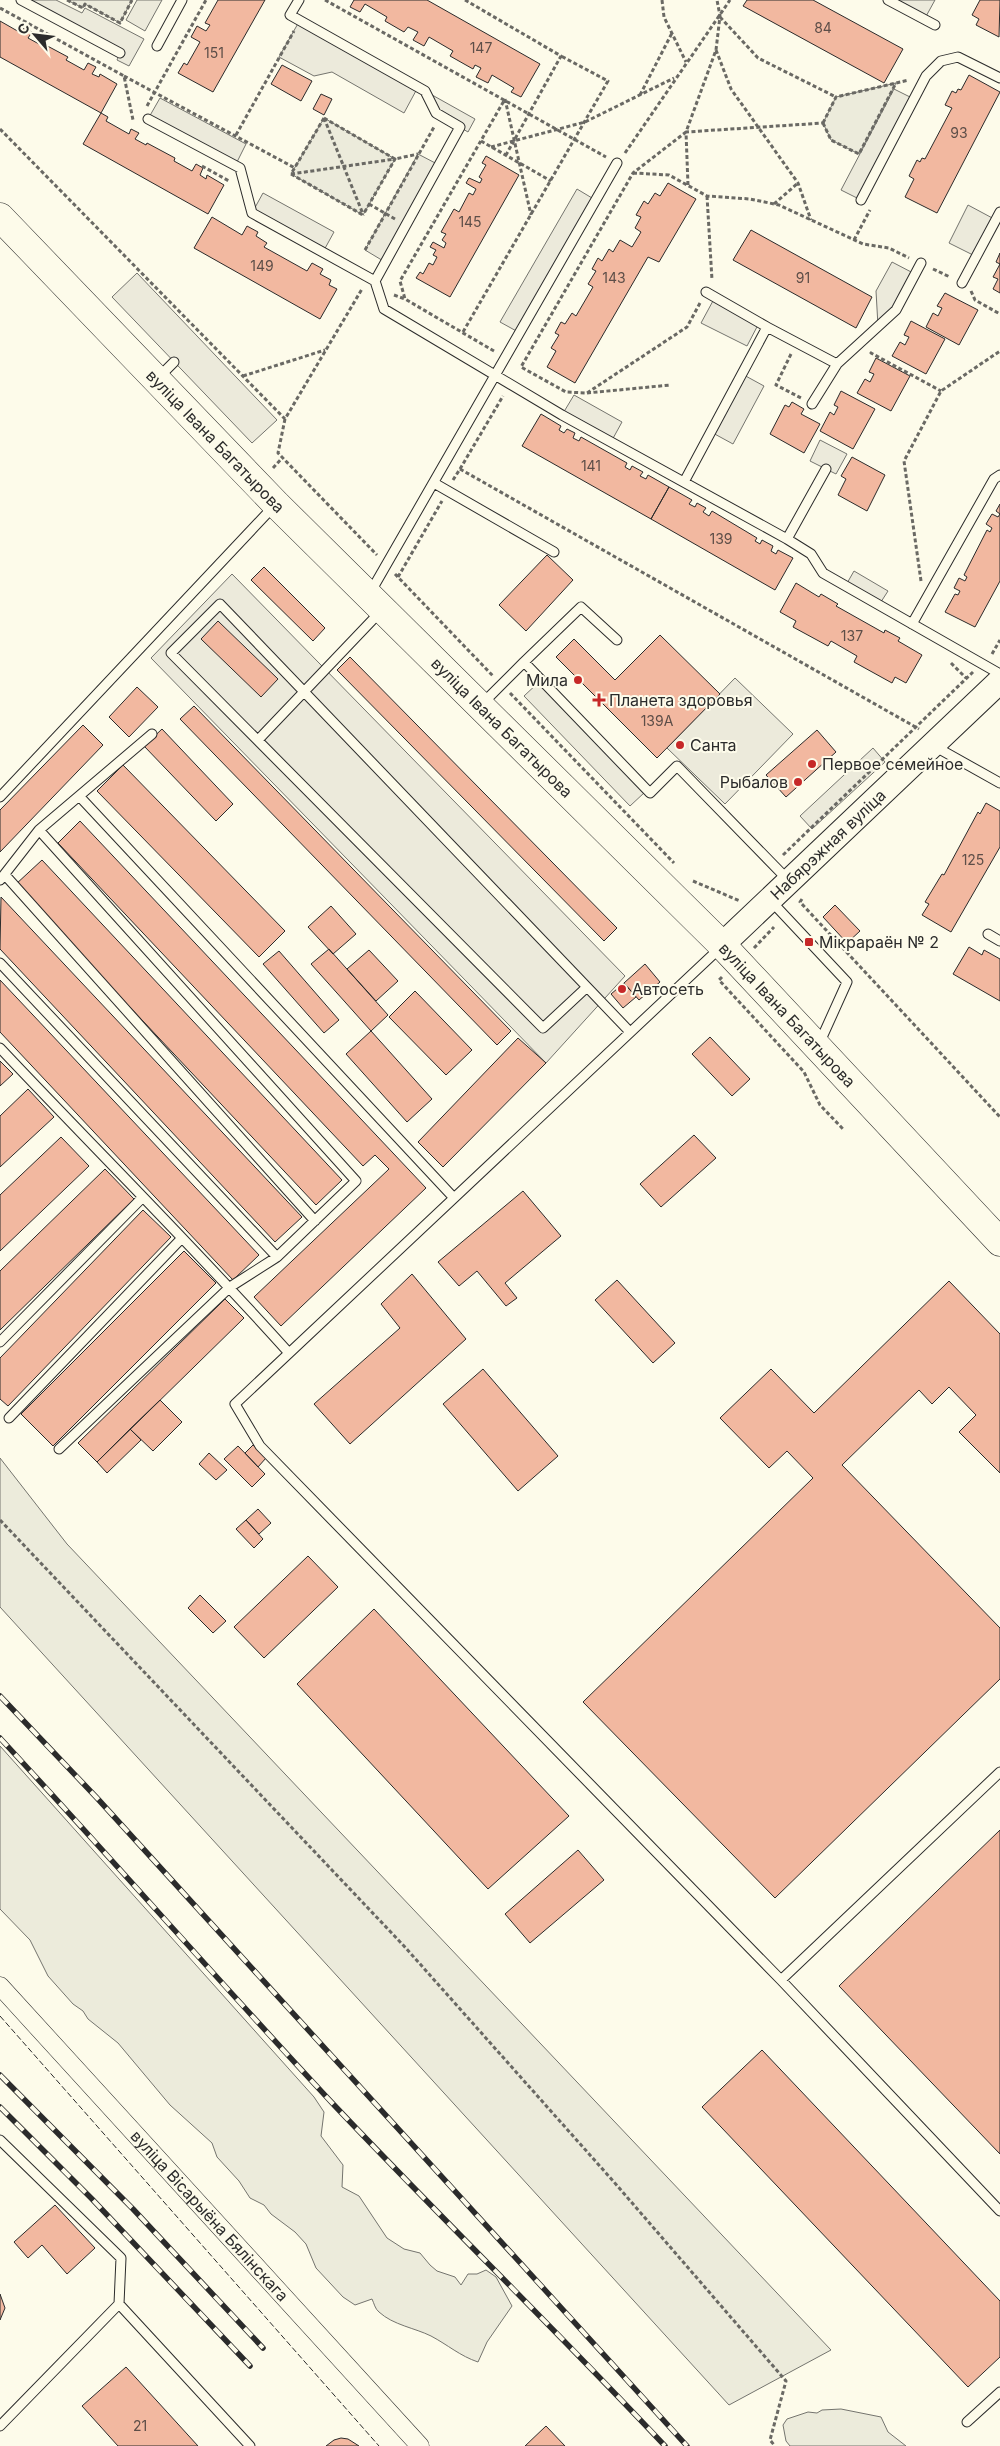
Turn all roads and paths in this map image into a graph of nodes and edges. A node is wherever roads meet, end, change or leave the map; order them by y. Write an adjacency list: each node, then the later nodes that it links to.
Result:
1 (21, 0): 19 (lane)
2 (67, 0): 3 (path)
3 (132, 0)
4 (182, 0): 17 (lane)
5 (298, 0): 14 (lane)
6 (325, 0): 29 (path)
7 (465, 0): 20 (path)
8 (662, 0): 16 (path)
9 (717, 0): 13 (path)
10 (730, 0): 13 (path)
11 (888, 0): 15 (lane)
12 (0, 8): 22 (path)
13 (720, 16): 18 (path); 21 (path); 28 (path)
14 (300, 20): 31 (lane); 41 (path)
15 (935, 25)
16 (672, 33): 21 (path); 27 (path)
17 (157, 46)
18 (716, 50): 37 (path); 40 (path)
19 (120, 53)
20 (561, 56): 30 (path); 34 (path)
21 (686, 62): 23 (path)
22 (124, 76): 36 (path); 41 (path)
23 (676, 78): 27 (path); 50 (path)
24 (1000, 78): 25 (lane)
25 (923, 81): 26 (path); 59 (lane)
26 (896, 83): 28 (path); 35 (path)
27 (640, 95): 34 (path)
28 (836, 98): 35 (path)
29 (505, 99): 30 (path); 43 (path); 44 (path)
30 (529, 113): 39 (path); 44 (path)
31 (440, 116): 46 (path); 73 (lane)
32 (324, 118): 48 (path); 51 (path); 52 (path)
33 (148, 119): 73 (lane)
34 (585, 122): 39 (path); 42 (path)
35 (823, 123): 37 (path)
36 (135, 128)
37 (758, 128): 40 (path); 56 (path)
38 (0, 129): 90 (path)
39 (558, 129): 42 (path); 44 (path)
40 (686, 132): 53 (path); 57 (path)
41 (236, 135): 52 (path)
42 (576, 138): 50 (path); 55 (path)
43 (481, 141): 45 (path); 80 (path)
44 (515, 141): 45 (path); 47 (path); 49 (path)
45 (491, 147): 47 (path)
46 (418, 154): 48 (path); 64 (path)
47 (506, 155): 49 (path)
48 (395, 159): 51 (path); 60 (path)
49 (520, 163): 55 (path); 66 (path)
50 (618, 163): 53 (path); 86 (lane)
51 (343, 166): 54 (path); 65 (path)
52 (295, 168): 54 (path)
53 (633, 173): 57 (path); 88 (path)
54 (291, 174): 65 (path)
55 (551, 181): 66 (path)
56 (798, 183): 61 (path); 68 (path)
57 (688, 186): 58 (path)
58 (706, 196): 61 (path); 74 (path)
59 (861, 200)
60 (369, 204): 64 (path); 65 (path)
61 (774, 204): 68 (path)
62 (872, 206): 69 (path)
63 (1000, 212): 75 (lane)
64 (385, 214): 70 (path)
65 (363, 215)
66 (531, 215): 80 (path)
67 (0, 217): 103 (main road, вуліца Івана Багатырова)
68 (812, 220): 69 (path)
69 (854, 240): 71 (path)
70 (365, 250)
71 (921, 263): 72 (path); 83 (lane)
72 (929, 276)
73 (375, 281): 89 (lane)
74 (712, 281)
75 (962, 283)
76 (363, 286): 82 (path)
77 (706, 292): 78 (lane)
78 (767, 327): 87 (lane); 100 (lane)
79 (687, 328): 94 (path)
80 (463, 332): 86 (path)
81 (877, 346): 85 (path)
82 (325, 350): 90 (path); 96 (path)
83 (853, 350): 85 (path); 87 (lane)
84 (1000, 351): 93 (path)
85 (871, 353): 93 (path)
86 (506, 358): 88 (path); 89 (lane)
87 (837, 364): 95 (lane)
88 (521, 367): 91 (path); 94 (path)
89 (496, 375): 91 (lane); 101 (lane)
90 (243, 376): 96 (path)
91 (510, 383): 97 (path); 100 (lane)
92 (670, 385): 94 (path)
93 (941, 391): 107 (path)
94 (587, 393)
95 (812, 404)
96 (285, 419): 106 (path)
97 (460, 469): 102 (path); 122 (path)
98 (826, 469): 104 (lane)
99 (1000, 475): 107 (lane)
100 (684, 482): 104 (lane)
101 (434, 483): 102 (lane); 108 (lane)
102 (448, 491): 105 (lane); 115 (path)
103 (276, 504): 108 (main road, вуліца Івана Багатырова); 127 (lane)
104 (786, 540): 109 (lane)
105 (554, 552)
106 (378, 556)
107 (926, 600): 109 (lane)
108 (376, 602): 119 (lane); 121 (main road, вуліца Івана Багатырова)
109 (912, 624): 114 (lane)
110 (617, 640): 113 (lane)
111 (1000, 640): 114 (path)
112 (948, 661): 117 (path)
113 (524, 662): 121 (lane); 130 (lane)
114 (981, 664): 116 (lane); 117 (path)
115 (488, 670)
116 (1000, 674)
117 (966, 678): 122 (path)
118 (1000, 681): 125 (main road, Набярэжная вуліца)
119 (305, 692): 124 (lane); 124 (lane); 142 (lane)
120 (515, 697): 131 (path)
121 (481, 706): 139 (main road, вуліца Івана Багатырова)
122 (917, 726): 125 (path); 130 (path)
123 (152, 734): 128 (lane)
124 (258, 740): 142 (lane)
125 (932, 745): 126 (lane); 134 (main road, Набярэжная вуліца)
126 (1000, 784)
127 (0, 797)
128 (80, 797): 129 (lane); 149 (lane)
129 (40, 830): 133 (lane); 150 (lane)
130 (773, 865): 134 (lane)
131 (679, 867)
132 (686, 874): 135 (path)
133 (2, 878): 150 (lane)
134 (798, 888): 136 (main road, Набярэжная вуліца); 146 (path)
135 (737, 899)
136 (770, 900): 139 (main road, Набярэжная вуліца); 144 (lane)
137 (988, 934): 138 (lane)
138 (1000, 941)
139 (722, 945): 143 (lane); 144 (main road, вуліца Івана Багатырова)
140 (0, 963): 153 (lane)
141 (719, 980): 147 (path)
142 (587, 987): 143 (lane)
143 (630, 1032): 149 (lane)
144 (818, 1046): 152 (main road, вуліца Івана Багатырова)
145 (0, 1048): 148 (lane)
146 (1000, 1117)
147 (843, 1129)
148 (142, 1198): 151 (lane); 155 (lane)
149 (454, 1198): 156 (lane)
150 (314, 1221): 153 (lane)
151 (181, 1239): 154 (lane); 157 (lane)
152 (1000, 1242)
153 (277, 1257): 154 (lane)
154 (230, 1287): 156 (lane); 158 (lane)
155 (0, 1342)
156 (289, 1353): 161 (lane)
157 (9, 1418)
158 (59, 1449)
159 (0, 1520): 171 (path)
160 (1000, 1772): 161 (lane)
161 (781, 1980): 164 (lane)
162 (0, 1986): 170 (street, вуліца Вісарыёна Бялінскага)
163 (0, 2140): 165 (lane)
164 (1000, 2211)
165 (119, 2304): 168 (lane); 169 (lane)
166 (1000, 2392): 167 (lane)
167 (967, 2422)
168 (0, 2426)
169 (250, 2446)
170 (420, 2446)
171 (776, 2446)

